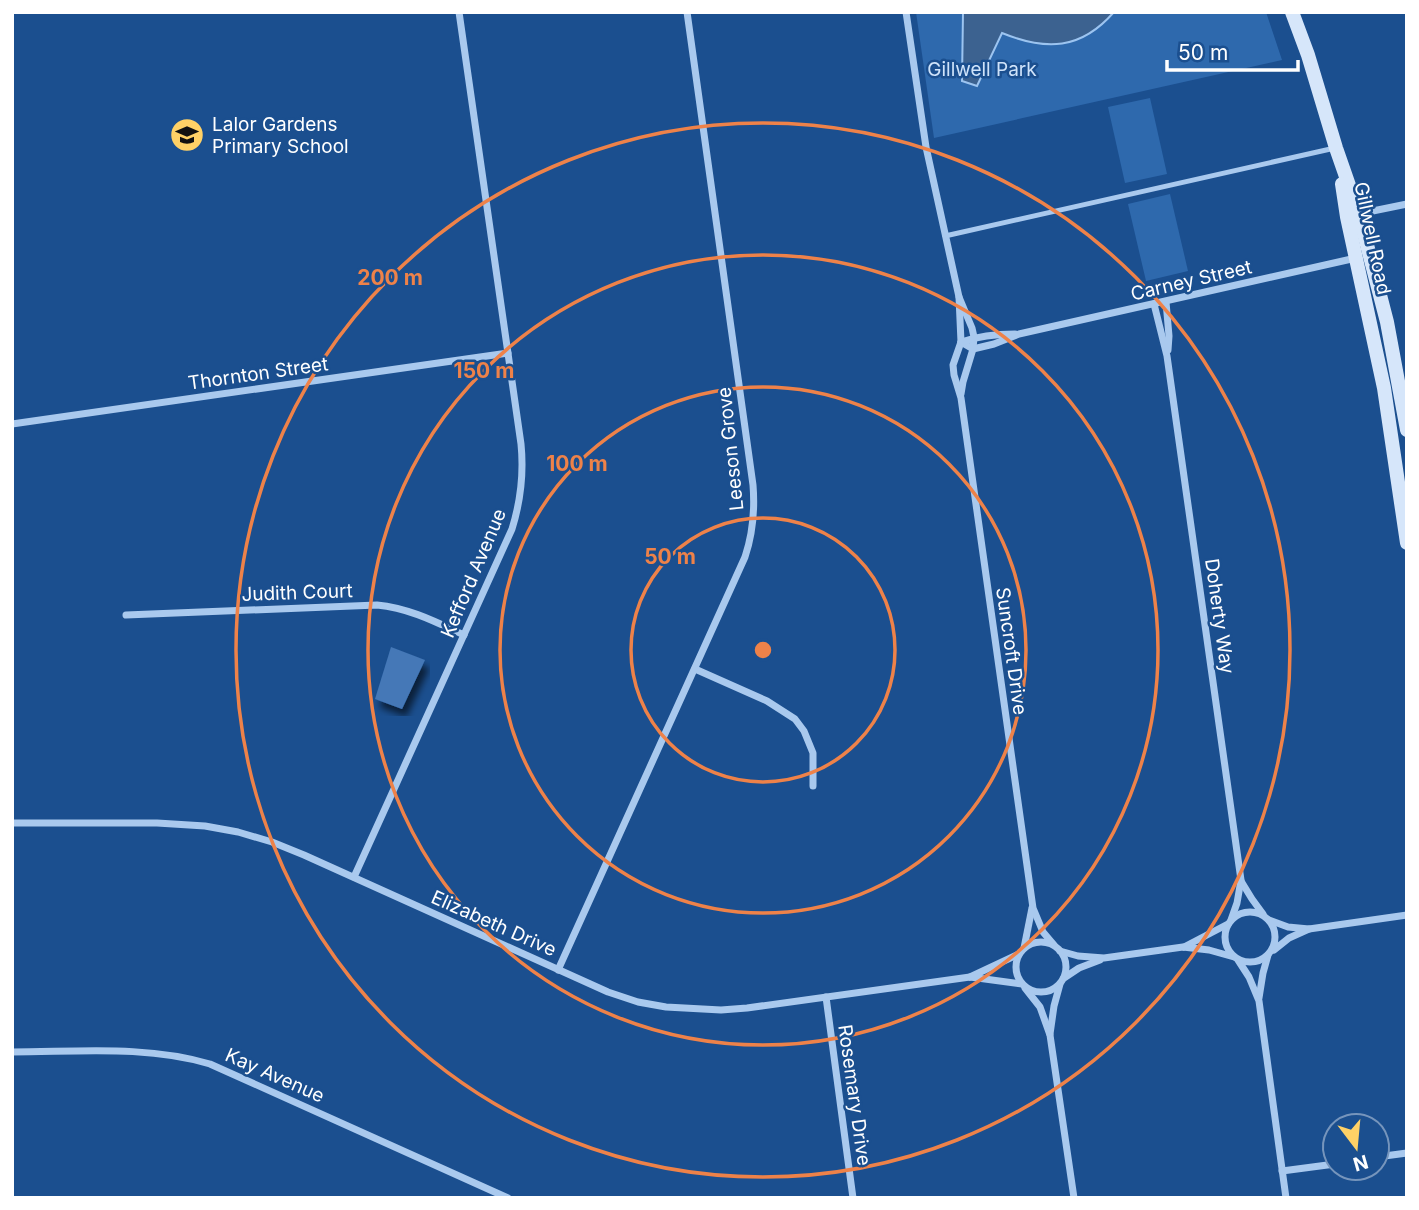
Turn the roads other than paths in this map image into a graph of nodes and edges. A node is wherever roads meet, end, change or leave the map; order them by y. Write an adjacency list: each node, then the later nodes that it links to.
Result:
1 (460, 12): 17 (street, Kefford Avenue)
2 (687, 12): 26 (street, Leeson Grove)
3 (906, 12): 8 (street, Suncroft Drive)
4 (1292, 12): 5 (street, Gillwell Road)
5 (1336, 148): 7 (street, Gillwell Road); 8 (lane)
6 (1407, 204): 7 (street)
7 (1353, 215): 9 (street, Gillwell Road)
8 (945, 236): 10 (street, Suncroft Drive)
9 (1363, 256): 11 (street, Carney Street); 20 (street, Gillwell Road); 21 (street, Gillwell Road)
10 (959, 297): 14 (street, Suncroft Drive); 15 (street, Suncroft Drive)
11 (1166, 302): 12 (street, Carney Street); 18 (street, Doherty Way)
12 (1153, 304): 13 (street, Carney Street); 18 (street, Doherty Way)
13 (1019, 334): 14 (street, Carney Street); 16 (street, Carney Street)
14 (974, 337): 15 (street, Carney Street); 16 (street, Suncroft Drive)
15 (961, 342): 16 (street); 19 (street, Suncroft Drive)
16 (973, 349): 19 (street, Suncroft Drive)
17 (508, 353): 22 (street, Thornton Street); 25 (street, Kefford Avenue)
18 (1167, 356): 30 (street, Doherty Way)
19 (961, 398): 31 (street, Suncroft Drive)
20 (1390, 422): 21 (street); 23 (street, Gillwell Road)
21 (1406, 422)
22 (12, 424)
23 (1407, 543)
24 (126, 615): 25 (street, Judith Court)
25 (464, 635): 29 (street, Kefford Avenue)
26 (695, 669): 27 (street); 42 (street, Leeson Grove)
27 (813, 786)
28 (12, 823): 29 (street, Elizabeth Drive)
29 (354, 877): 42 (street, Elizabeth Drive)
30 (1241, 880): 33 (street, Doherty Way); 34 (street, Doherty Way)
31 (1032, 908): 37 (street, Suncroft Drive); 38 (street, Suncroft Drive)
32 (1407, 915): 35 (street)
33 (1267, 918): 34 (street); 35 (street); 39 (street)
34 (1229, 922): 36 (street); 41 (street)
35 (1310, 929): 39 (street)
36 (1183, 947): 40 (street); 41 (street)
37 (1057, 948): 38 (street); 40 (street); 44 (street)
38 (1021, 951): 43 (street, Elizabeth Drive); 45 (street)
39 (1270, 954): 41 (street); 47 (street)
40 (1104, 958): 44 (street)
41 (1236, 958): 47 (street)
42 (558, 970): 46 (street, Elizabeth Drive)
43 (970, 977): 45 (street, Elizabeth Drive); 46 (street, Elizabeth Drive)
44 (1062, 981): 45 (street); 48 (street)
45 (1023, 986): 48 (street)
46 (826, 997): 53 (street, Rosemary Drive)
47 (1259, 1001): 51 (street)
48 (1050, 1035): 54 (street)
49 (12, 1052): 52 (street, Kay Avenue)
50 (1321, 1166): 51 (street)
51 (1282, 1171): 55 (street)
52 (508, 1198)
53 (853, 1198)
54 (1074, 1198)
55 (1286, 1198)

